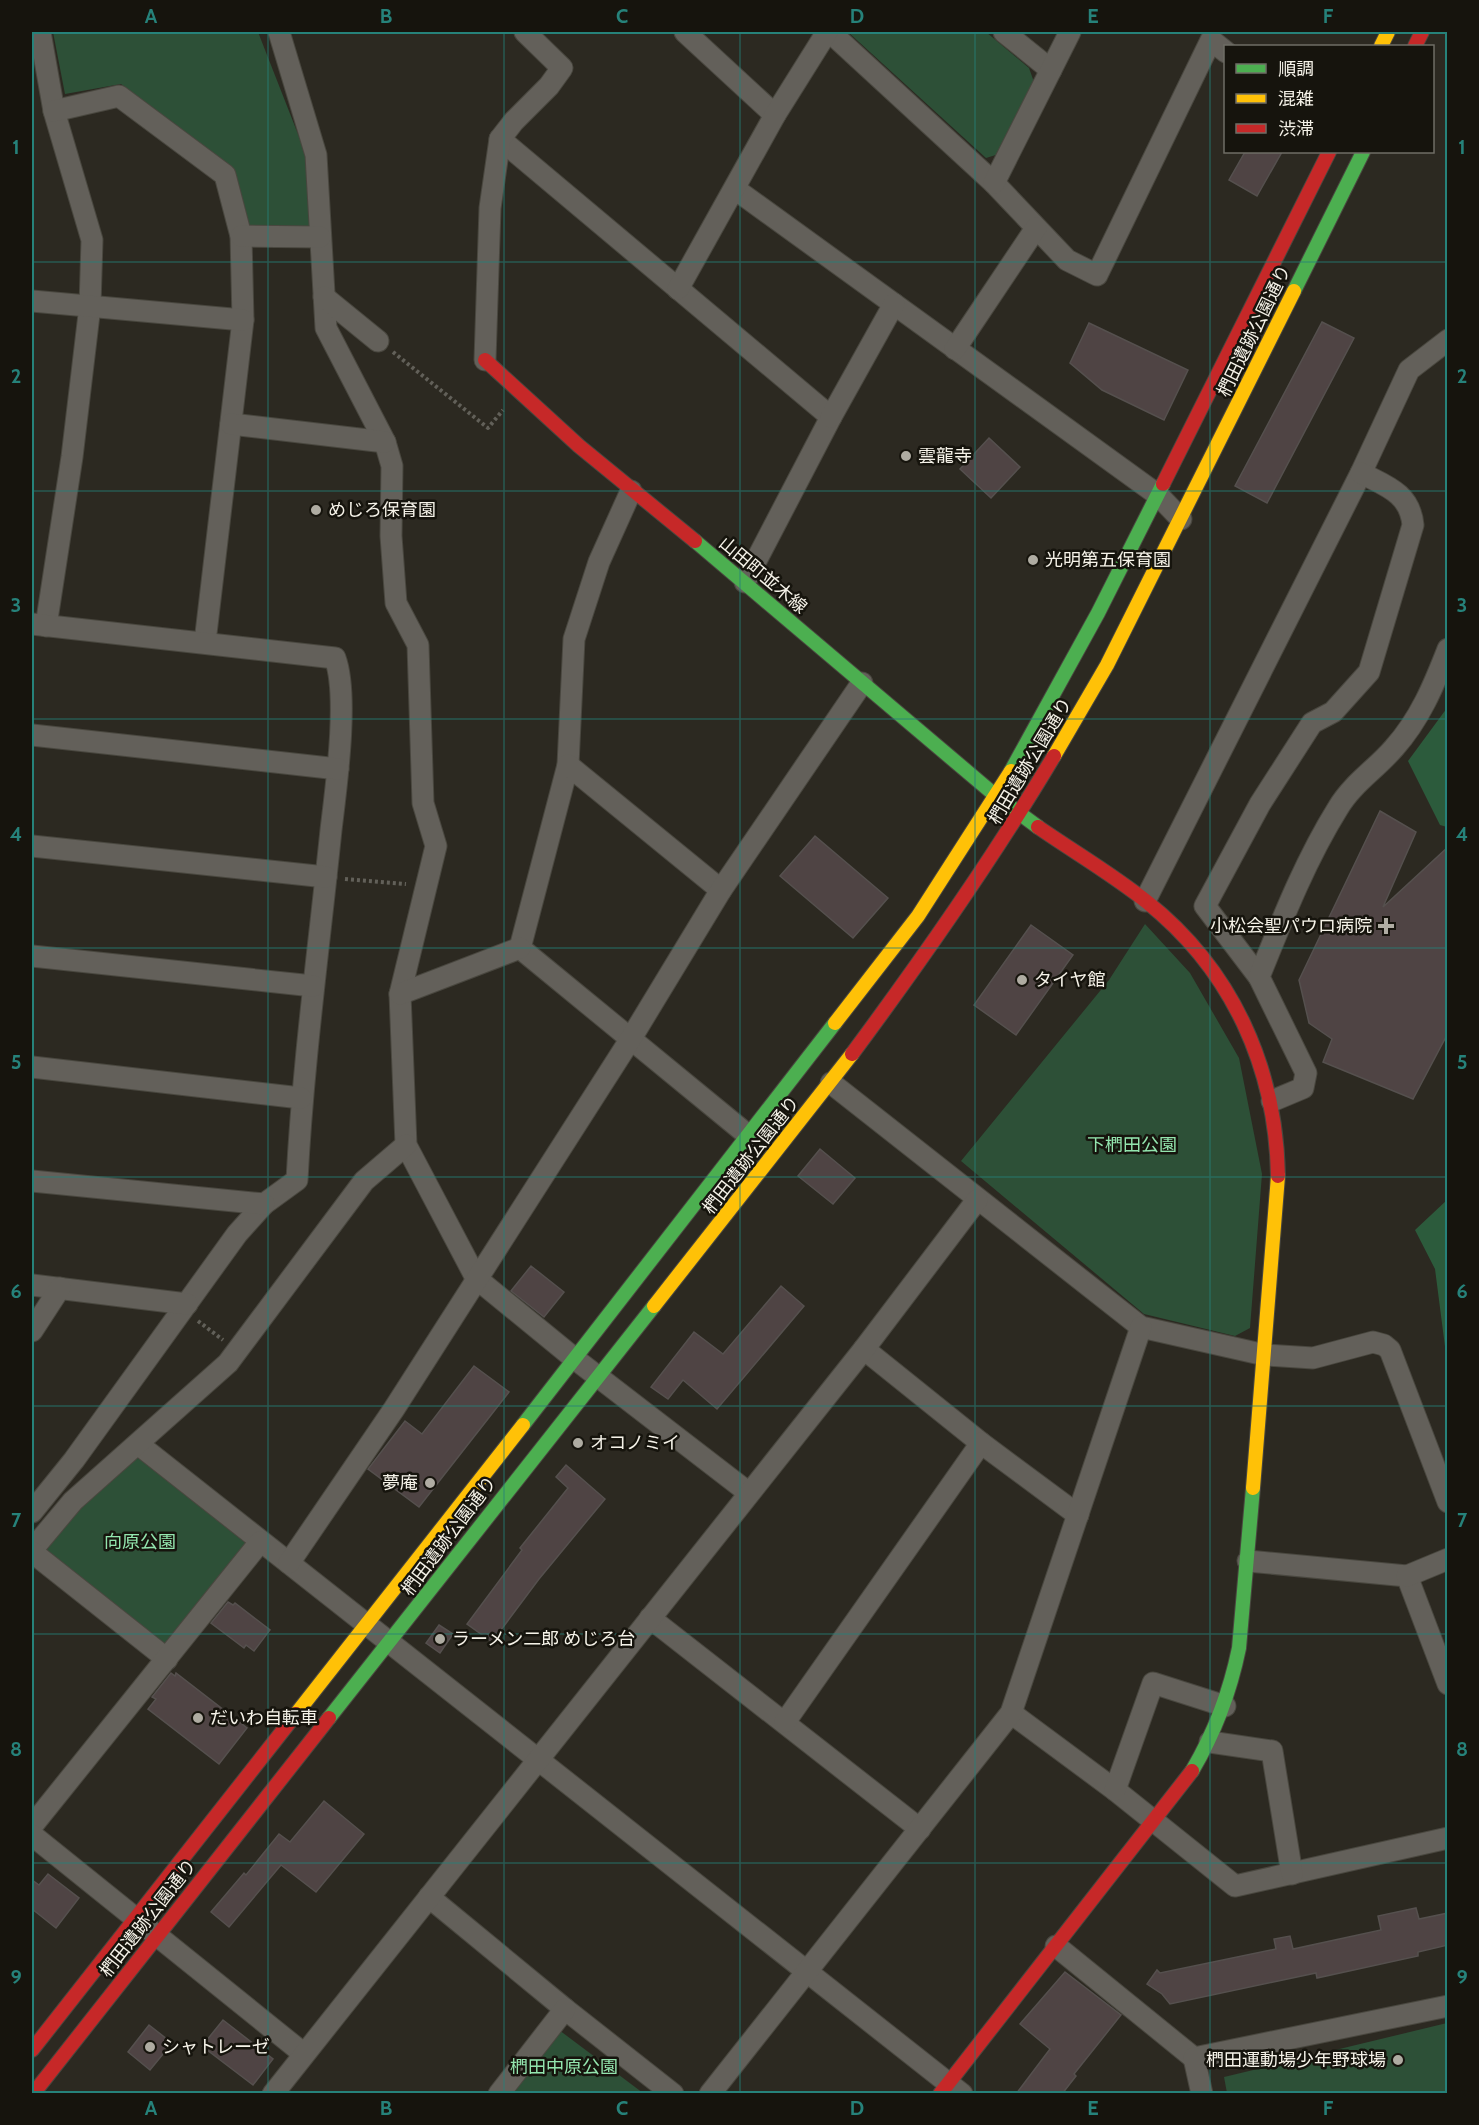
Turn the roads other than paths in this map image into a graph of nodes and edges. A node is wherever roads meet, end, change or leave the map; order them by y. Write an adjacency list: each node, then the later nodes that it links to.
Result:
1 (40, 32): 10 (street)
2 (279, 32): 19 (street)
3 (525, 32): 12 (street)
4 (685, 32): 11 (street)
5 (828, 32): 11 (street); 15 (street)
6 (1004, 32): 9 (street)
7 (1070, 32): 9 (street)
8 (1213, 39): 17 (street)
9 (1051, 70): 15 (street)
10 (54, 111): 18 (street); 24 (street)
11 (775, 115): 16 (street)
12 (500, 140): 20 (street); 29 (street)
13 (1329, 153): 35 (street, 椚田遺跡公園通り)
14 (1363, 153): 36 (street, 椚田遺跡公園通り)
15 (994, 183): 17 (street)
16 (735, 189): 20 (street); 23 (street)
17 (1036, 228): 28 (street)
18 (241, 236): 19 (street); 25 (street)
19 (320, 237): 21 (street)
20 (678, 289): 30 (street)
21 (324, 297): 27 (street); 32 (street)
22 (32, 301): 24 (street)
23 (894, 304): 28 (street); 30 (street)
24 (90, 306): 25 (street); 38 (street)
25 (243, 321): 31 (street)
26 (1448, 340): 33 (street)
27 (378, 341)
28 (955, 349): 35 (street)
29 (485, 360): 34 (street, 山田町並木線)
30 (831, 417): 37 (street)
31 (231, 424): 32 (street); 39 (street)
32 (385, 442): 55 (street)
33 (1360, 473): 50 (street); 53 (street)
34 (631, 491): 37 (street, 山田町並木線); 43 (street)
35 (1158, 495): 36 (street); 45 (street, 椚田遺跡公園通り)
36 (1181, 519): 46 (street, 椚田遺跡公園通り)
37 (745, 582): 41 (street, 山田町並木線)
38 (39, 625): 39 (street)
39 (205, 642): 44 (street)
40 (1448, 648): 53 (street)
41 (862, 683): 45 (street, 山田町並木線); 49 (street)
42 (32, 735): 44 (street)
43 (568, 765): 49 (street); 51 (street)
44 (338, 770): 48 (street)
45 (996, 796): 46 (street, 山田町並木線); 61 (street, 椚田遺跡公園通り)
46 (1019, 815): 50 (street, 山田町並木線); 58 (street, 椚田遺跡公園通り)
47 (32, 846): 48 (street)
48 (326, 877): 54 (street)
49 (721, 890): 56 (street)
50 (1145, 901): 60 (street, 山田町並木線)
51 (520, 948): 55 (street); 56 (street)
52 (32, 956): 54 (street)
53 (1259, 977): 60 (street)
54 (313, 986): 59 (street)
55 (400, 994): 62 (street)
56 (630, 1040): 61 (street); 66 (street)
57 (32, 1067): 59 (street)
58 (831, 1083): 64 (street); 75 (street, 椚田遺跡公園通り)
59 (301, 1098): 65 (street)
60 (1272, 1101): 73 (street, 山田町並木線)
61 (749, 1136): 74 (street, 椚田遺跡公園通り)
62 (406, 1146): 66 (street); 77 (street)
63 (32, 1181): 65 (street)
64 (977, 1200): 70 (street); 72 (street)
65 (264, 1204): 69 (street)
66 (476, 1278): 74 (street); 86 (street)
67 (32, 1285): 68 (street)
68 (60, 1288): 69 (street); 71 (street)
69 (185, 1307): 80 (street)
70 (1141, 1327): 73 (street); 81 (street)
71 (32, 1331)
72 (864, 1349): 76 (street); 78 (street)
73 (1265, 1355): 79 (street); 85 (street, 山田町並木線)
74 (575, 1359): 75 (street); 89 (street, 椚田遺跡公園通り)
75 (598, 1376): 78 (street); 90 (street, 椚田遺跡公園通り)
76 (981, 1443): 81 (street); 95 (street)
77 (138, 1444): 82 (street); 83 (street)
78 (749, 1493): 88 (street)
79 (1448, 1502)
80 (32, 1512)
81 (1077, 1515): 94 (street)
82 (260, 1542): 86 (street); 91 (street)
83 (32, 1551): 91 (street)
84 (1448, 1559): 87 (street)
85 (1248, 1562): 87 (street); 93 (street, 山田町並木線)
86 (289, 1563): 89 (street)
87 (1407, 1576): 92 (street)
88 (650, 1618): 95 (street); 97 (street)
89 (367, 1624): 90 (street); 106 (street, 椚田遺跡公園通り)
90 (390, 1642): 97 (street); 107 (street, 椚田遺跡公園通り)
91 (167, 1659): 100 (street)
92 (1448, 1684)
93 (1225, 1706): 96 (street, 山田町並木線); 98 (street)
94 (1011, 1713): 98 (street); 101 (street)
95 (785, 1722): 101 (street)
96 (1210, 1742): 99 (street, 山田町並木線); 104 (street)
97 (536, 1759): 105 (street); 109 (street)
98 (1115, 1790): 99 (street)
99 (1155, 1821): 104 (street); 108 (street, 山田町並木線)
100 (32, 1826)
101 (920, 1829): 109 (street)
102 (32, 1836): 106 (street)
103 (1448, 1838): 104 (street)
104 (1292, 1874)
105 (429, 1897): 111 (street); 113 (street)
106 (136, 1919): 107 (street); 112 (street, 椚田遺跡公園通り)
107 (157, 1935): 113 (street); 116 (street, 椚田遺跡公園通り)
108 (1056, 1946): 114 (street); 115 (street, 山田町並木線)
109 (807, 1971): 115 (street); 120 (street)
110 (1448, 2006): 114 (street)
111 (565, 2009): 118 (street); 119 (street)
112 (32, 2050)
113 (304, 2054): 117 (street)
114 (1194, 2058): 121 (street)
115 (950, 2090)
116 (33, 2094)
117 (273, 2094)
118 (499, 2094)
119 (674, 2094)
120 (710, 2094)
121 (1202, 2094)

